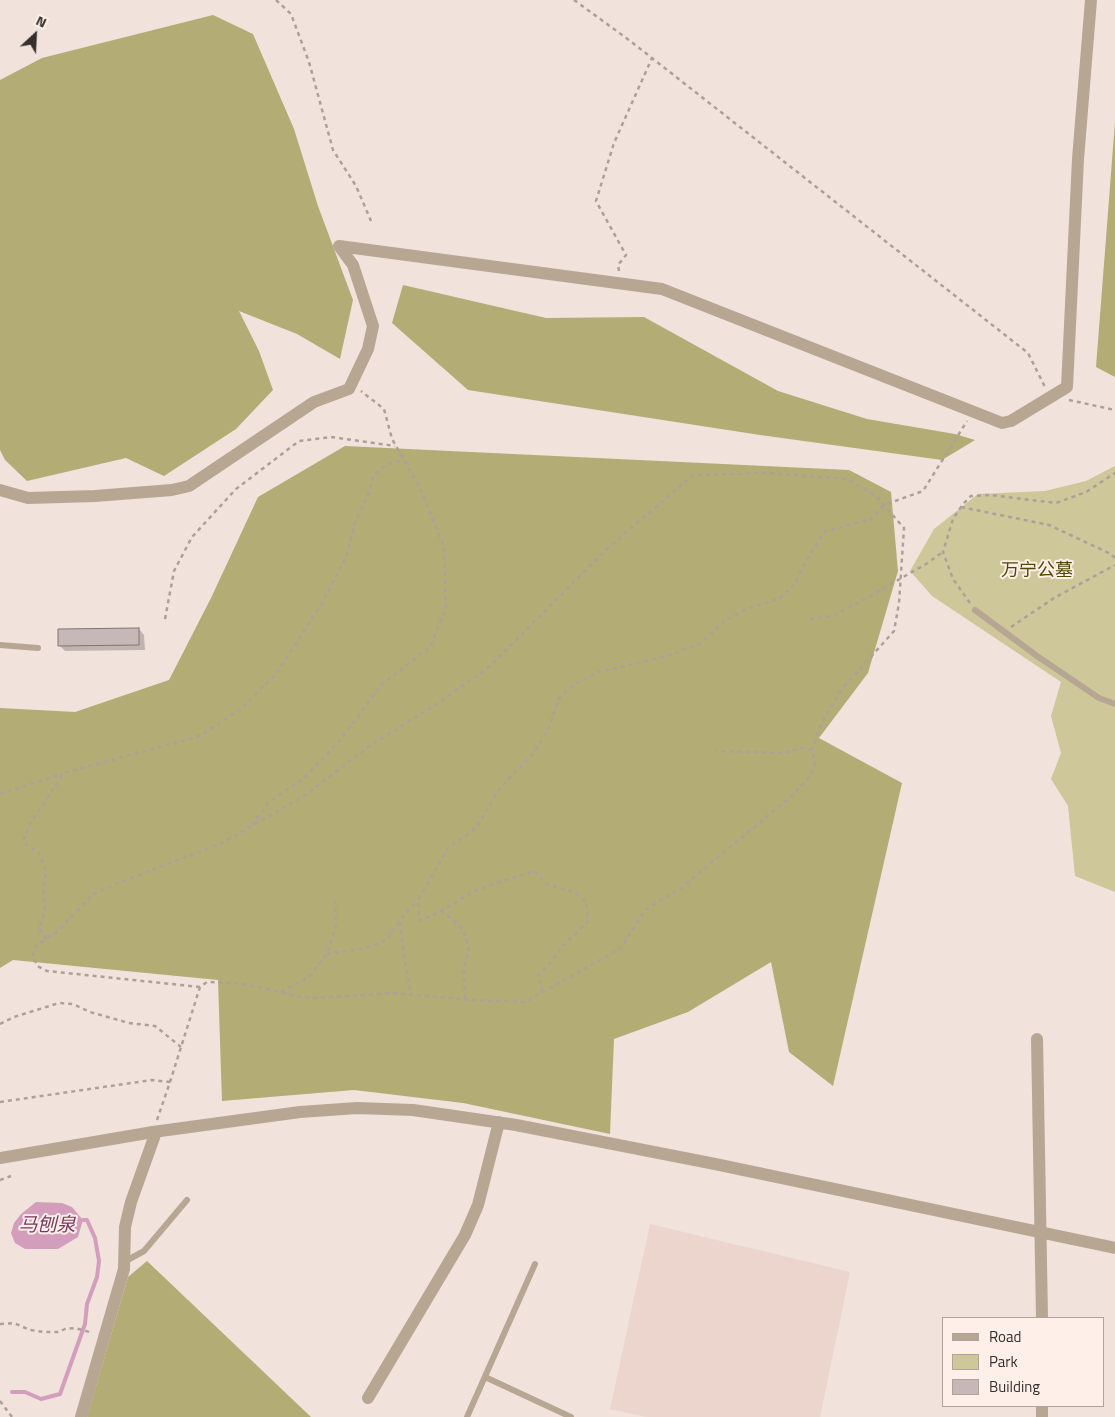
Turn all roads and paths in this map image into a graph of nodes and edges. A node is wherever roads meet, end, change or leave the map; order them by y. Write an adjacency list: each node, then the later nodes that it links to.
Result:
1 (276, 0): 5 (path)
2 (574, 0): 4 (path)
3 (1091, 0): 8 (street)
4 (652, 58): 6 (path); 8 (path)
5 (371, 222)
6 (622, 284): 7 (street); 10 (street)
7 (352, 383): 11 (path); 14 (street)
8 (1051, 398): 9 (path); 10 (street)
9 (1115, 410)
10 (972, 412): 15 (path)
11 (396, 446): 12 (path); 22 (path)
12 (404, 460): 30 (path); 32 (path)
13 (1115, 472): 16 (path)
14 (0, 490)
15 (884, 505): 20 (path); 32 (path); 33 (path)
16 (961, 508): 17 (path); 18 (path)
17 (943, 552): 20 (path); 21 (path)
18 (1115, 558)
19 (1115, 565): 24 (path)
20 (900, 579): 23 (path); 28 (path)
21 (975, 610): 24 (lane)
22 (165, 619)
23 (810, 619)
24 (1004, 632): 27 (lane)
25 (0, 645): 26 (lane)
26 (38, 648)
27 (1115, 704)
28 (812, 750): 29 (path); 41 (path)
29 (716, 751)
30 (64, 773): 31 (path); 37 (path)
31 (0, 794)
32 (251, 826): 37 (path)
33 (418, 900): 35 (path); 36 (path)
34 (335, 901): 38 (path)
35 (442, 910): 41 (path); 43 (path)
36 (400, 920): 38 (path); 42 (path)
37 (46, 940): 39 (path)
38 (327, 954): 40 (path)
39 (200, 987): 40 (path); 46 (path)
40 (281, 992): 42 (path)
41 (542, 992): 43 (path)
42 (411, 994): 43 (path)
43 (465, 999)
44 (0, 1024): 46 (path)
45 (1037, 1039): 55 (street)
46 (181, 1047): 47 (path)
47 (170, 1082): 48 (path); 50 (path)
48 (0, 1102)
49 (499, 1122): 50 (street); 55 (street); 63 (street)
50 (156, 1132): 51 (street); 57 (street)
51 (0, 1158)
52 (11, 1176): 53 (path)
53 (0, 1180)
54 (187, 1200): 57 (lane)
55 (1040, 1233): 56 (street); 59 (street)
56 (1115, 1248)
57 (124, 1262): 66 (street)
58 (535, 1264): 62 (lane)
59 (1042, 1317)
60 (0, 1324): 61 (path)
61 (93, 1333)
62 (485, 1377): 67 (lane); 68 (lane)
63 (368, 1398)
64 (0, 1402): 65 (path)
65 (12, 1417)
66 (81, 1417)
67 (467, 1417)
68 (571, 1417)

